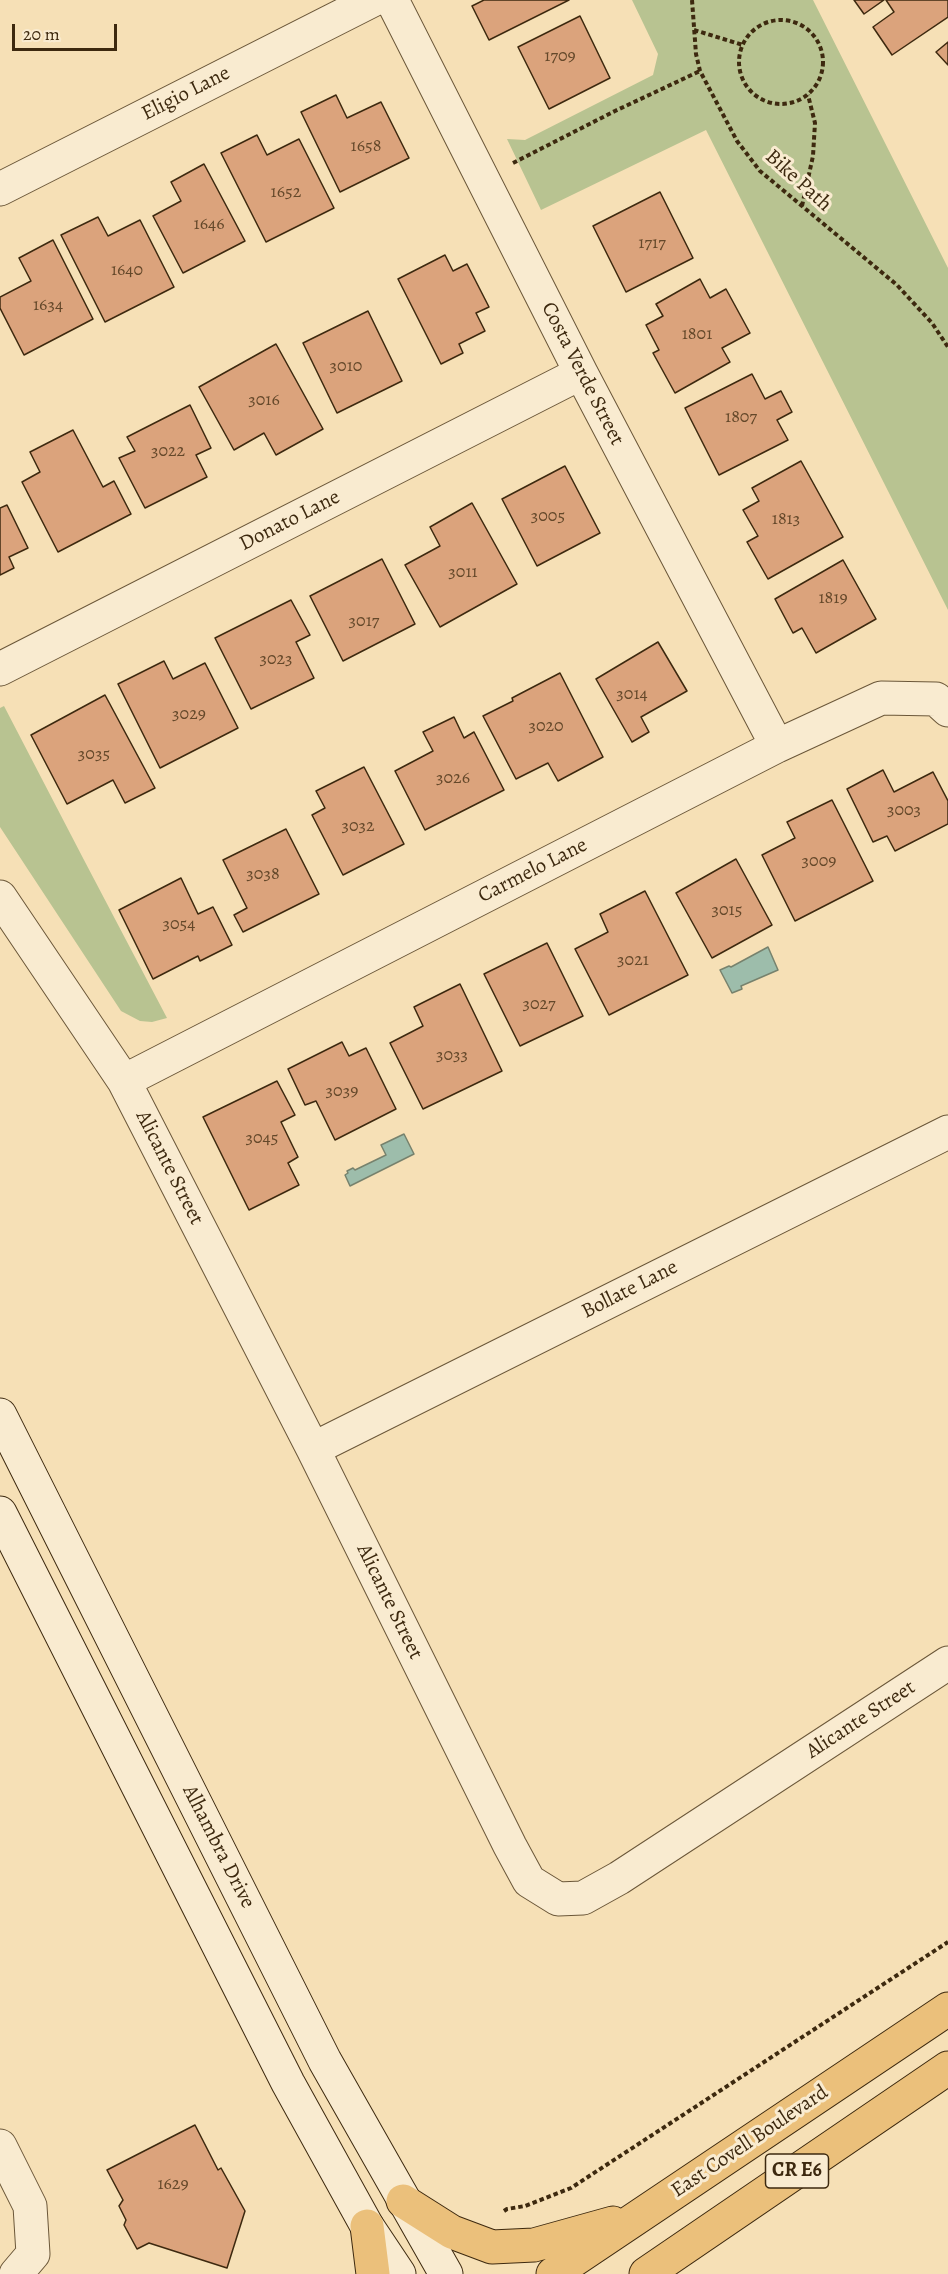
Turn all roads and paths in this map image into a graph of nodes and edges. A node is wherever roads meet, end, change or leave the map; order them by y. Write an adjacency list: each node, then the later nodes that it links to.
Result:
1 (373, 0): 9 (street, Eligio Lane)
2 (392, 0): 8 (street, Costa Verde Street)
3 (692, 0): 4 (path, Bike Path)
4 (694, 30): 5 (path); 6 (path, Bike Path)
5 (743, 45): 7 (path); 7 (path)
6 (700, 71): 8 (path); 10 (path, Bike Path)
7 (808, 95): 10 (path)
8 (484, 178): 12 (street, Costa Verde Street)
9 (0, 189)
10 (802, 206): 11 (path, Bike Path)
11 (948, 347)
12 (581, 373): 13 (street, Donato Lane); 15 (street, Costa Verde Street)
13 (0, 669)
14 (948, 710): 15 (street, Carmelo Lane)
15 (777, 746): 17 (street, Carmelo Lane)
16 (0, 897): 17 (street, Alicante Street)
17 (124, 1081): 20 (street, Alicante Street)
18 (948, 1132): 20 (street, Bollate Lane)
19 (0, 1415): 27 (street, Alhambra Drive)
20 (313, 1449): 22 (street, Alicante Street)
21 (0, 1513): 30 (street, Alhambra Drive)
22 (948, 1663)
23 (948, 1942): 28 (path)
24 (948, 2009): 29 (main road, East Covell Boulevard / CR E6)
25 (948, 2068): 36 (main road, CR E6)
26 (0, 2146): 31 (street)
27 (403, 2201): 29 (main road); 34 (street, Alhambra Drive)
28 (501, 2213)
29 (641, 2215): 35 (main road, East Covell Boulevard / CR E6)
30 (367, 2226): 32 (main road); 33 (street, Alhambra Drive)
31 (16, 2274)
32 (374, 2274)
33 (399, 2274)
34 (446, 2274)
35 (553, 2274)
36 (646, 2274)

